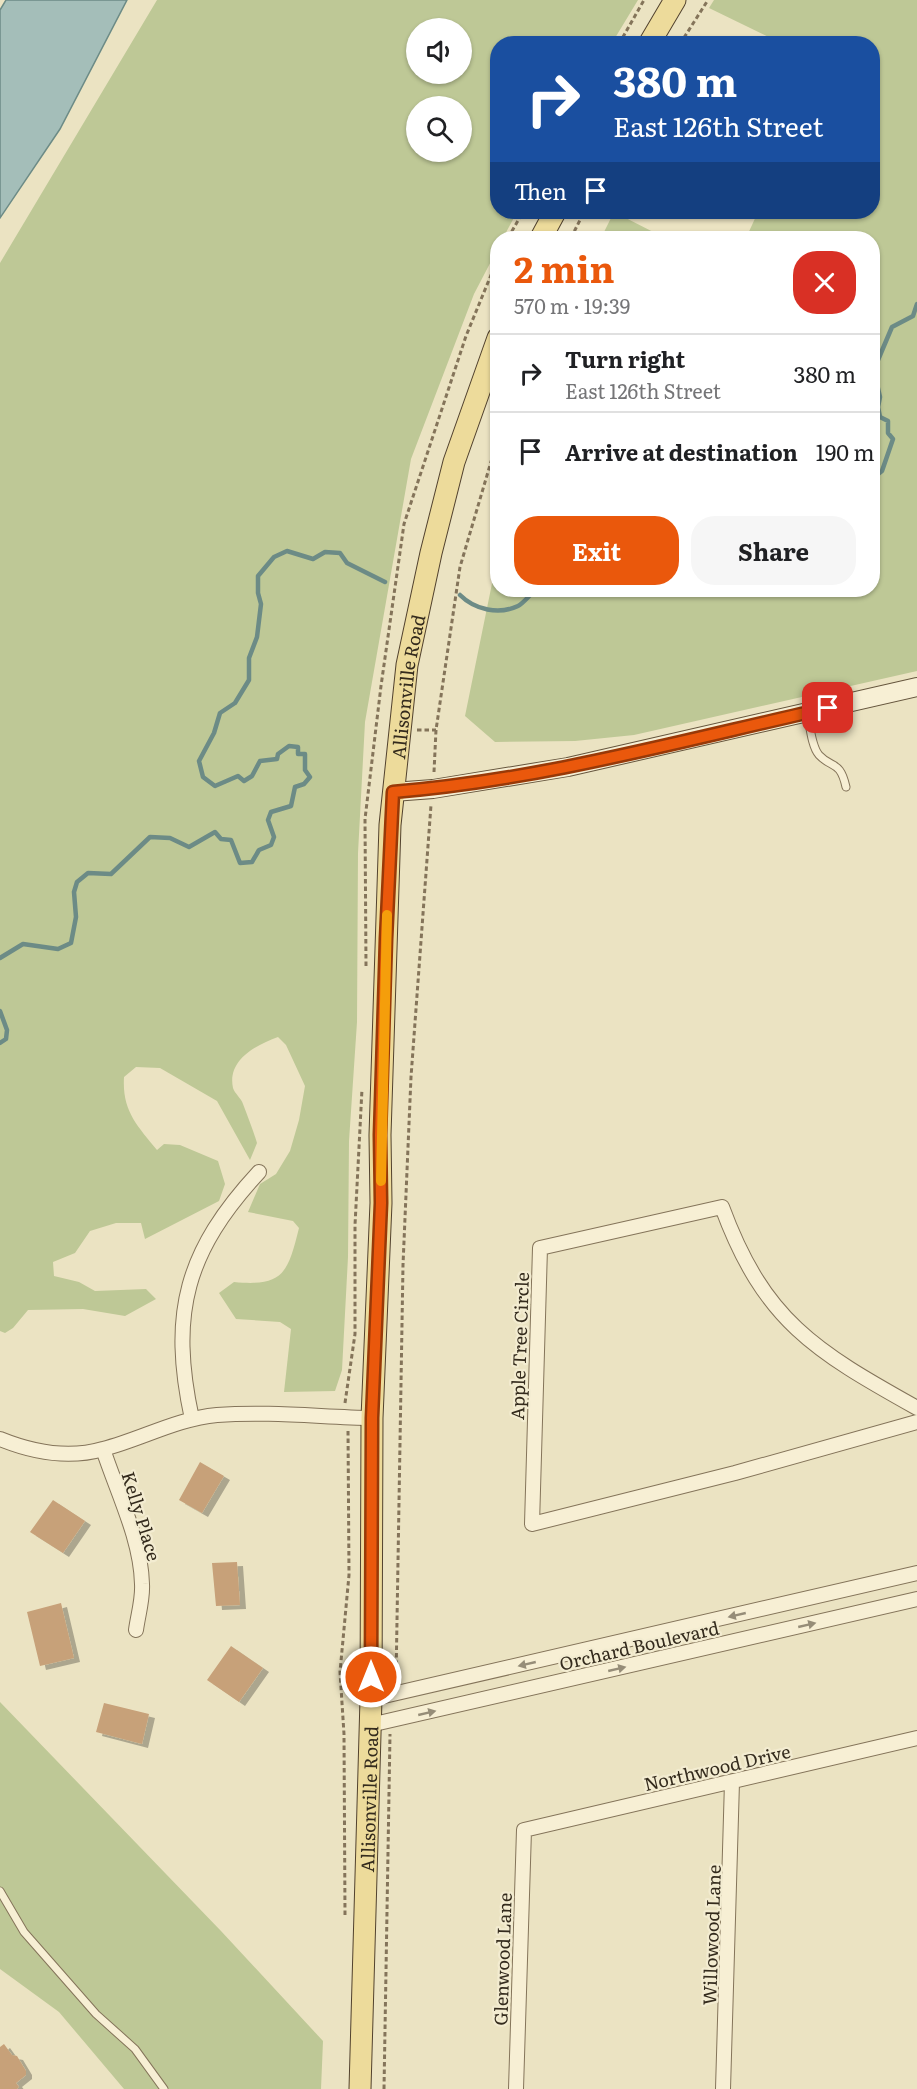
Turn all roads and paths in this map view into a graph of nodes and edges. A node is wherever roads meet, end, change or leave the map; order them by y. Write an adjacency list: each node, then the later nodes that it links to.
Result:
1 (644, 0): 4 (path)
2 (675, 0): 5 (main road)
3 (708, 0): 6 (path)
4 (624, 36)
5 (655, 36)
6 (685, 36)
7 (490, 361): 13 (main road, Allisonville Road)
8 (490, 465): 11 (path)
9 (917, 687): 10 (main road)
10 (807, 712): 12 (lane); 13 (main road)
11 (436, 730)
12 (846, 787)
13 (393, 792): 17 (main road, Allisonville Road)
14 (429, 831): 25 (path)
15 (259, 1172): 18 (street)
16 (917, 1408): 19 (street, Apple Tree Circle)
17 (372, 1418): 18 (street); 26 (main road, Allisonville Road)
18 (192, 1419): 21 (street)
19 (917, 1422)
20 (0, 1438): 21 (street)
21 (103, 1449): 24 (street, Kelly Place)
22 (917, 1573): 25 (street, Orchard Boulevard, one-way to 25)
23 (917, 1599): 27 (street, Orchard Boulevard, one-way to 23)
24 (136, 1630)
25 (394, 1695): 26 (street, Orchard Boulevard)
26 (371, 1699): 28 (main road, Allisonville Road)
27 (392, 1721): 28 (street, Orchard Boulevard); 35 (path)
28 (370, 1725): 34 (main road, Allisonville Road)
29 (917, 1738): 30 (street, Northwood Drive)
30 (732, 1782): 31 (street, Northwood Drive); 37 (street, Willowood Lane)
31 (524, 1830): 36 (street, Glenwood Lane)
32 (0, 1891): 33 (lane)
33 (164, 2089)
34 (360, 2089)
35 (384, 2089)
36 (516, 2089)
37 (723, 2089)

